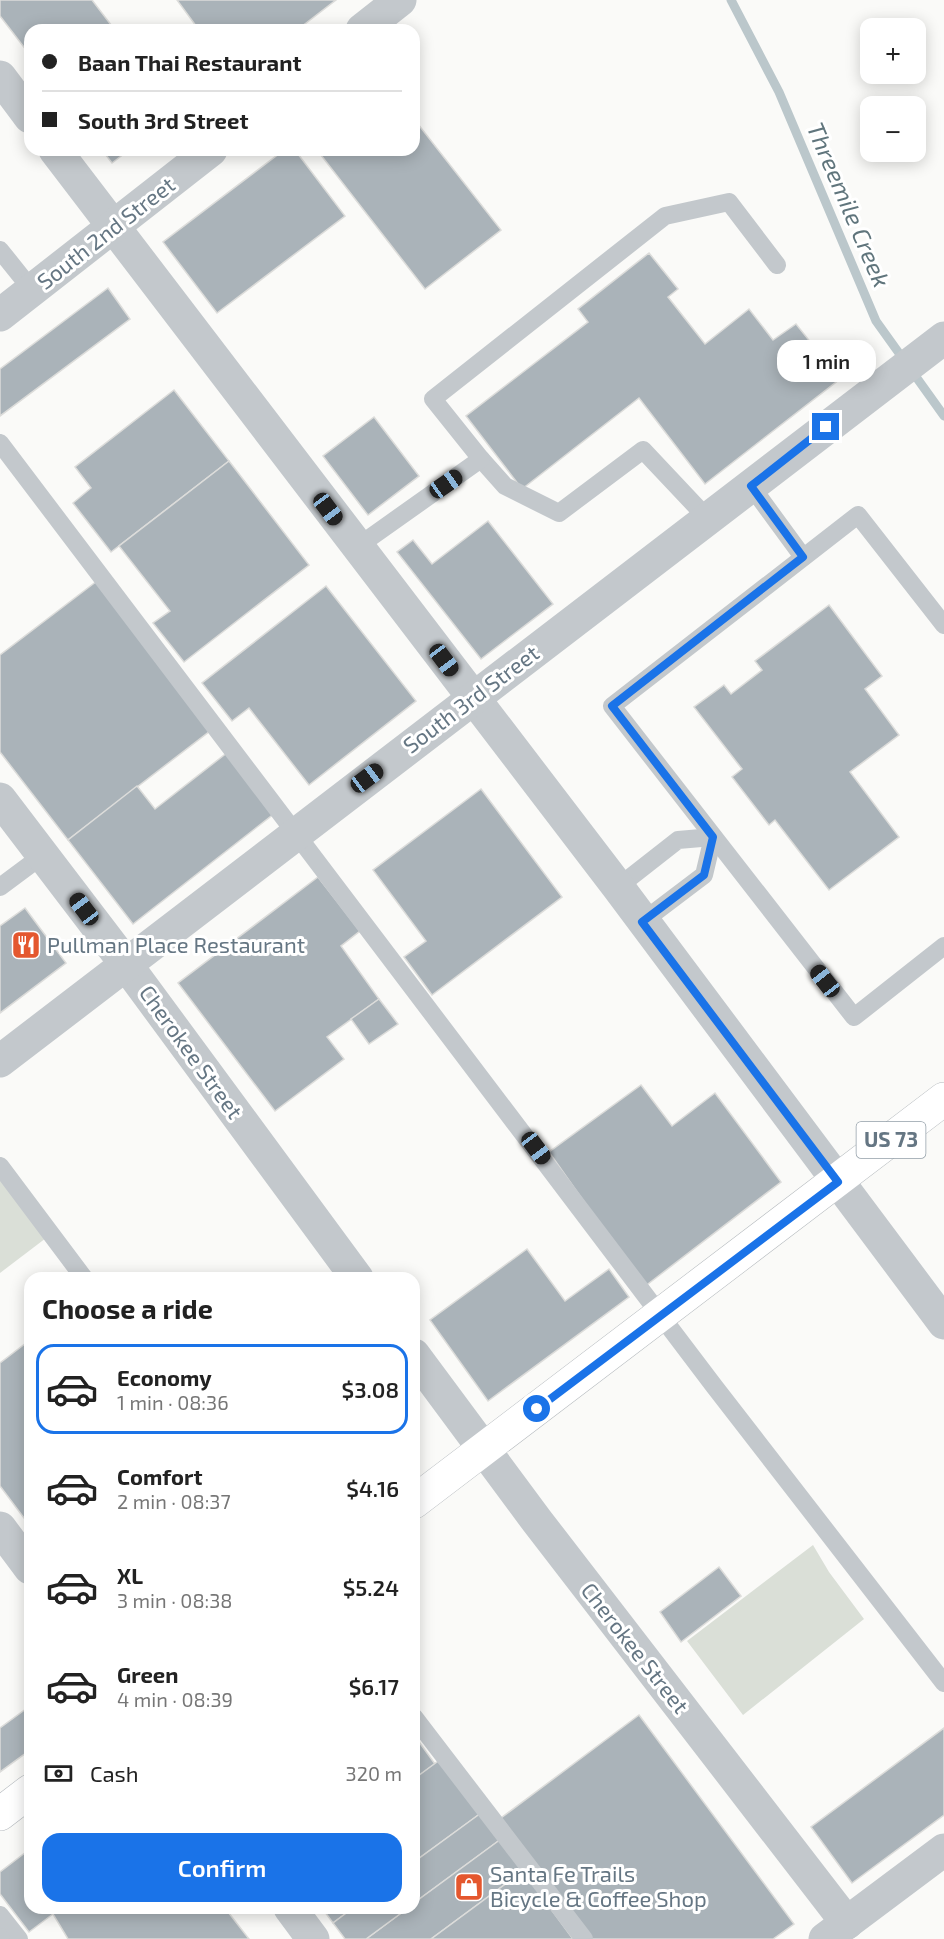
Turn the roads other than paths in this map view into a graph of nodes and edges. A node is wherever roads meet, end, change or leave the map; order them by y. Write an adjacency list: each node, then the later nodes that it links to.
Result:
1 (400, 0): 2 (street)
2 (370, 24)
3 (0, 77): 4 (street)
4 (24, 109)
5 (60, 156): 7 (street)
6 (203, 156): 7 (street, South 2nd Street)
7 (114, 227): 10 (street, South 2nd Street); 17 (street)
8 (0, 250): 10 (lane)
9 (777, 265): 14 (lane)
10 (32, 290): 11 (street, South 2nd Street)
11 (0, 315)
12 (944, 338): 15 (street, South 3rd Street)
13 (0, 443): 22 (lane)
14 (481, 459): 16 (lane); 17 (lane)
15 (751, 486): 16 (street, South 3rd Street); 18 (lane)
16 (708, 519): 20 (street, South 3rd Street)
17 (357, 547): 20 (street)
18 (803, 557): 19 (lane); 23 (lane)
19 (944, 625)
20 (472, 698): 22 (street, South 3rd Street); 26 (street)
21 (0, 799): 24 (street, Cherokee Street)
22 (297, 832): 29 (street, South 3rd Street); 36 (lane)
23 (713, 837): 26 (lane); 27 (lane); 28 (lane)
24 (43, 855): 25 (lane); 29 (street, Cherokee Street)
25 (0, 887)
26 (618, 887): 27 (street)
27 (642, 922): 33 (street)
28 (944, 946)
29 (125, 963): 30 (street, South 3rd Street); 35 (street, Cherokee Street)
30 (0, 1061)
31 (944, 1099): 33 (highway, US 73)
32 (0, 1166): 34 (lane)
33 (838, 1182): 36 (highway, US 73); 37 (street)
34 (80, 1272)
35 (353, 1272)
36 (662, 1315): 39 (highway, US 73); 43 (lane)
37 (942, 1315)
38 (420, 1363): 39 (street, Cherokee Street)
39 (484, 1450): 40 (highway, US 73); 50 (street, Cherokee Street)
40 (420, 1498)
41 (0, 1528): 42 (street)
42 (24, 1560)
43 (944, 1683)
44 (420, 1725): 53 (lane)
45 (24, 1796): 46 (highway)
46 (0, 1815)
47 (944, 1850): 50 (street)
48 (294, 1914): 52 (street)
49 (0, 1915): 51 (lane)
50 (844, 1934)
51 (19, 1939)
52 (313, 1939)
53 (584, 1939)

